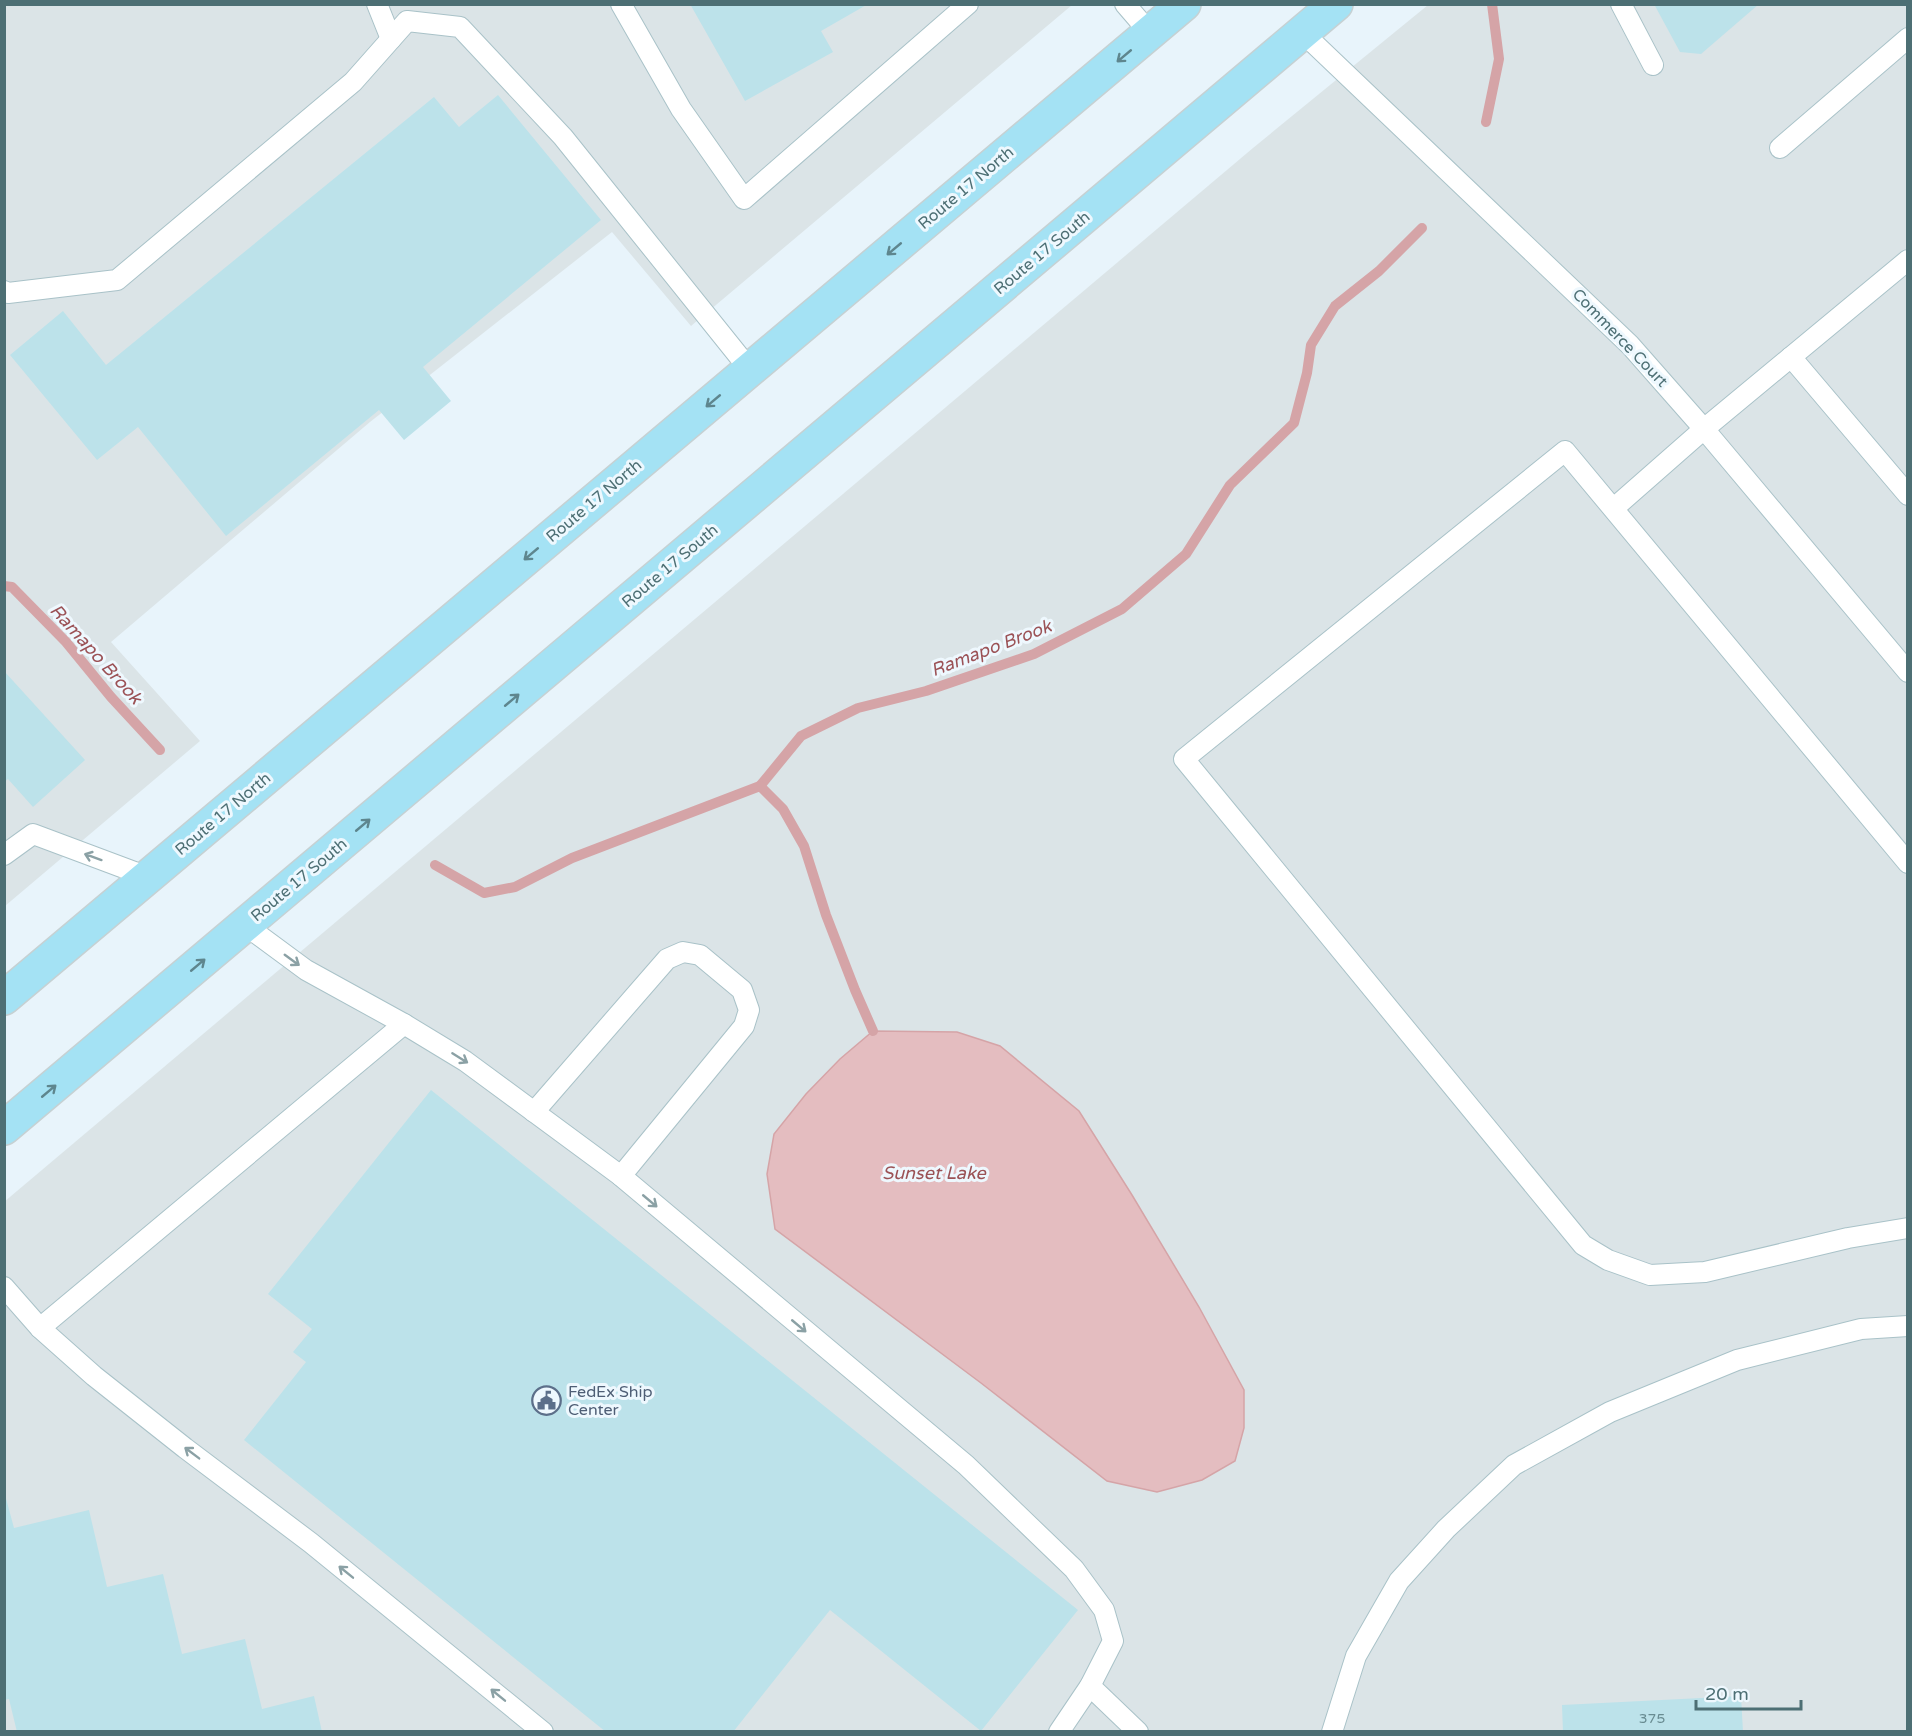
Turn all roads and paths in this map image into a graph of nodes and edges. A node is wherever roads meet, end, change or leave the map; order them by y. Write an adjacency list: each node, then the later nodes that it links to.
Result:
1 (376, 4): 11 (lane)
2 (621, 4): 3 (lane)
3 (968, 4)
4 (1125, 4): 8 (lane)
5 (1184, 4): 8 (highway, Route 17 North)
6 (1336, 4): 9 (highway, Route 17 South)
7 (1621, 4): 12 (lane)
8 (1150, 33): 17 (highway, Route 17 North, one-way to 17)
9 (1303, 33): 18 (lane, Commerce Court); 25 (highway, Route 17 South, one-way to 9)
10 (1908, 38): 13 (lane)
11 (391, 39): 15 (lane); 17 (lane)
12 (1653, 65)
13 (1780, 148)
14 (1908, 260): 16 (lane)
15 (4, 291)
16 (1791, 357): 18 (lane); 19 (lane)
17 (750, 370): 24 (highway, Route 17 North, one-way to 24)
18 (1704, 429): 20 (lane); 21 (lane, Commerce Court)
19 (1908, 495)
20 (1614, 508): 23 (lane); 31 (lane)
21 (1908, 672)
22 (4, 855): 24 (lane, one-way to 22)
23 (1908, 863)
24 (148, 877): 26 (highway, Route 17 North)
25 (245, 925): 27 (lane, one-way to 27); 29 (highway, Route 17 South, one-way to 25)
26 (4, 998)
27 (404, 1024): 28 (lane, one-way to 28); 34 (lane)
28 (534, 1112): 30 (lane); 30 (lane)
29 (4, 1128)
30 (621, 1176): 35 (lane, one-way to 35)
31 (1908, 1228)
32 (4, 1287): 34 (lane)
33 (1908, 1326): 39 (lane)
34 (40, 1328): 36 (lane, one-way to 34)
35 (1090, 1686): 37 (lane); 38 (lane)
36 (543, 1731)
37 (1059, 1731)
38 (1138, 1731)
39 (1332, 1731)

